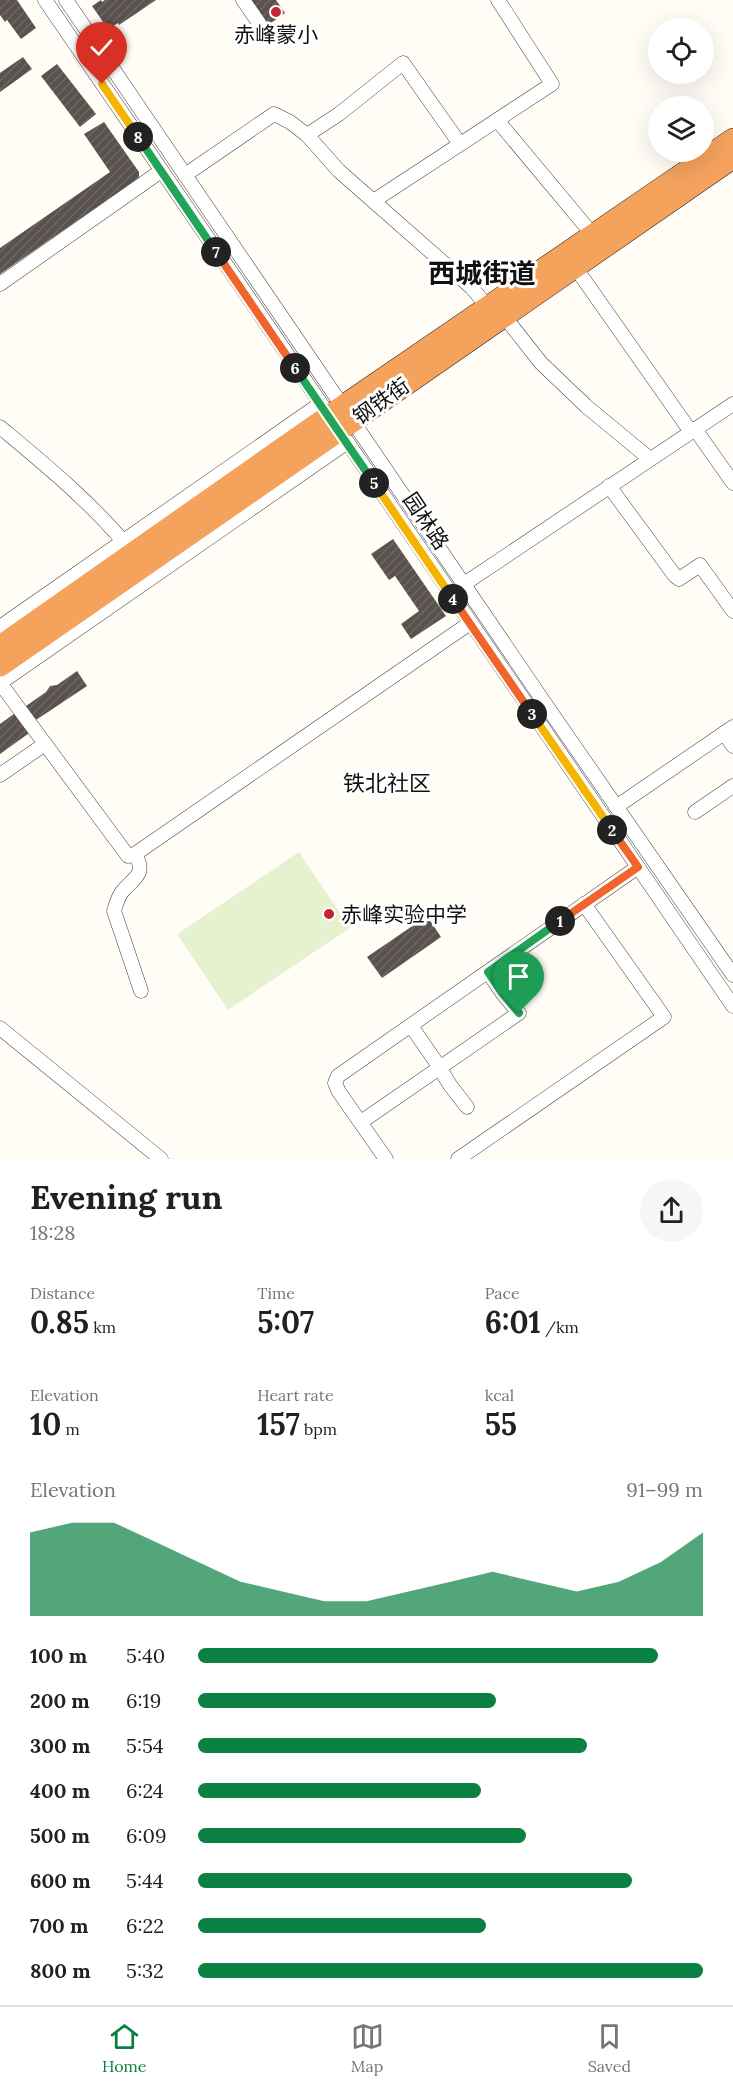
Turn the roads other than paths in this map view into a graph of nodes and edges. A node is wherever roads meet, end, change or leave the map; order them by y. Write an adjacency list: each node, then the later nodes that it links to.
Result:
1 (45, 0): 11 (street, 园林路)
2 (66, 0): 12 (street, 园林路)
3 (243, 0): 5 (street)
4 (498, 0): 6 (street)
5 (259, 23)
6 (497, 120): 9 (street); 14 (street)
7 (307, 135): 9 (street); 12 (street); 13 (street)
8 (733, 139): 14 (highway, 钢铁街)
9 (460, 144): 13 (street)
10 (733, 158): 15 (highway, 钢铁街)
11 (161, 171): 16 (street); 19 (street, 园林路)
12 (185, 175): 19 (street, 园林路)
13 (375, 200): 17 (street)
14 (593, 235): 17 (highway, 钢铁街)
15 (575, 267): 17 (highway, 钢铁街); 21 (street)
16 (0, 284)
17 (496, 311): 19 (highway, 钢铁街); 22 (street)
18 (733, 404): 21 (street)
19 (338, 420): 25 (street); 26 (street, 园林路); 28 (street, 园林路); 30 (highway, 钢铁街); 31 (highway, 钢铁街); 32 (street)
20 (0, 427): 25 (street)
21 (693, 430): 22 (street); 23 (street)
22 (650, 459): 24 (street)
23 (733, 483)
24 (609, 486): 26 (street); 27 (street)
25 (123, 541): 29 (street)
26 (464, 584): 38 (street, 园林路)
27 (733, 611)
28 (470, 623): 40 (street); 41 (street, 园林路)
29 (0, 627)
30 (0, 646)
31 (0, 666)
32 (0, 683): 34 (street)
33 (729, 730): 35 (street); 38 (street)
34 (45, 744): 36 (street); 40 (street)
35 (733, 746)
36 (0, 775)
37 (733, 786): 39 (street)
38 (616, 807): 44 (street, 园林路)
39 (695, 812)
40 (135, 854): 45 (street)
41 (638, 867): 42 (street); 46 (street, 园林路)
42 (584, 904): 43 (street); 54 (street)
43 (488, 972): 47 (street); 49 (street)
44 (733, 975)
45 (141, 991)
46 (733, 1006)
47 (411, 1026): 49 (street); 51 (street)
48 (0, 1028): 52 (street)
49 (440, 1068): 50 (street); 51 (street)
50 (467, 1107)
51 (361, 1122): 53 (street)
52 (161, 1159)
53 (386, 1159)
54 (458, 1159)

